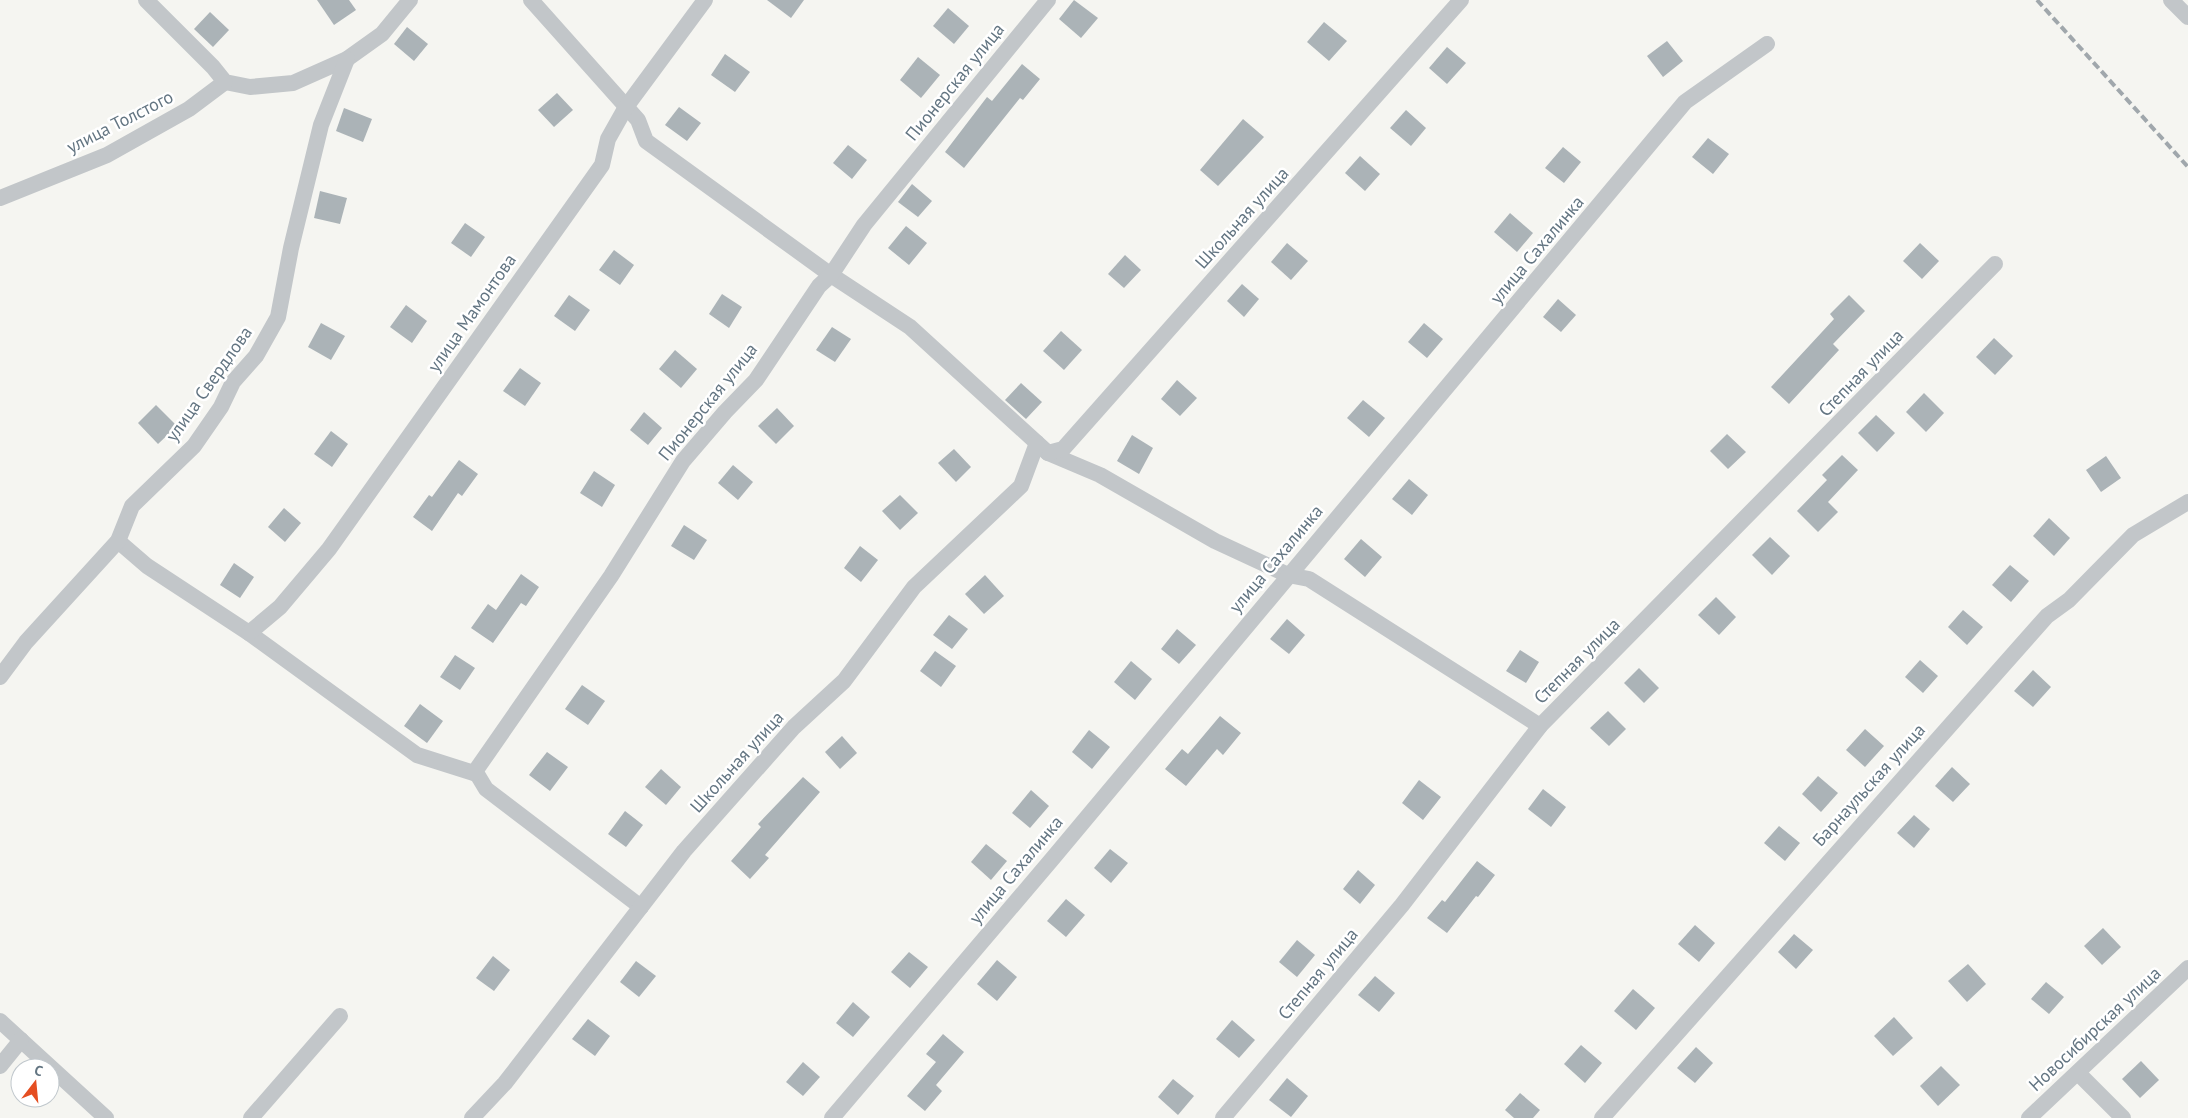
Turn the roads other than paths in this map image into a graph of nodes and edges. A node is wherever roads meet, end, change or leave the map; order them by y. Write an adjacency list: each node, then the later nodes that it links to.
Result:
1 (146, 0): 11 (street)
2 (410, 0): 10 (street)
3 (531, 0): 12 (street)
4 (705, 0): 12 (street, улица Мамонтова)
5 (1048, 0): 15 (street, Пионерская улица)
6 (1461, 0): 16 (street, Школьная улица)
7 (2171, 0): 8 (street)
8 (2188, 17)
9 (1767, 44): 19 (street, улица Сахалинка)
10 (347, 59): 11 (street); 18 (street, улица Свердлова)
11 (225, 82): 13 (street, улица Толстого)
12 (626, 107): 15 (street); 20 (street, улица Мамонтова)
13 (0, 198)
14 (1995, 264): 22 (street, Степная улица)
15 (830, 275): 16 (street); 23 (street, Пионерская улица)
16 (1042, 448): 19 (street); 24 (street, Школьная улица)
17 (2188, 502): 36 (street, Барнаульская улица)
18 (118, 541): 20 (street); 21 (street, улица Свердлова)
19 (1288, 574): 22 (street); 34 (street, улица Сахалинка)
20 (250, 633): 23 (street)
21 (0, 677)
22 (1540, 726): 35 (street, Степная улица)
23 (474, 774): 24 (street)
24 (641, 907): 33 (street, Школьная улица)
25 (2188, 968): 30 (street, Новосибирская улица)
26 (340, 1016): 32 (street)
27 (0, 1021): 28 (street)
28 (21, 1040): 29 (street); 31 (street)
29 (0, 1066)
30 (2078, 1073): 37 (street, Новосибирская улица); 38 (street)
31 (106, 1118)
32 (251, 1118)
33 (472, 1118)
34 (832, 1118)
35 (1223, 1118)
36 (1602, 1118)
37 (2029, 1118)
38 (2123, 1118)

